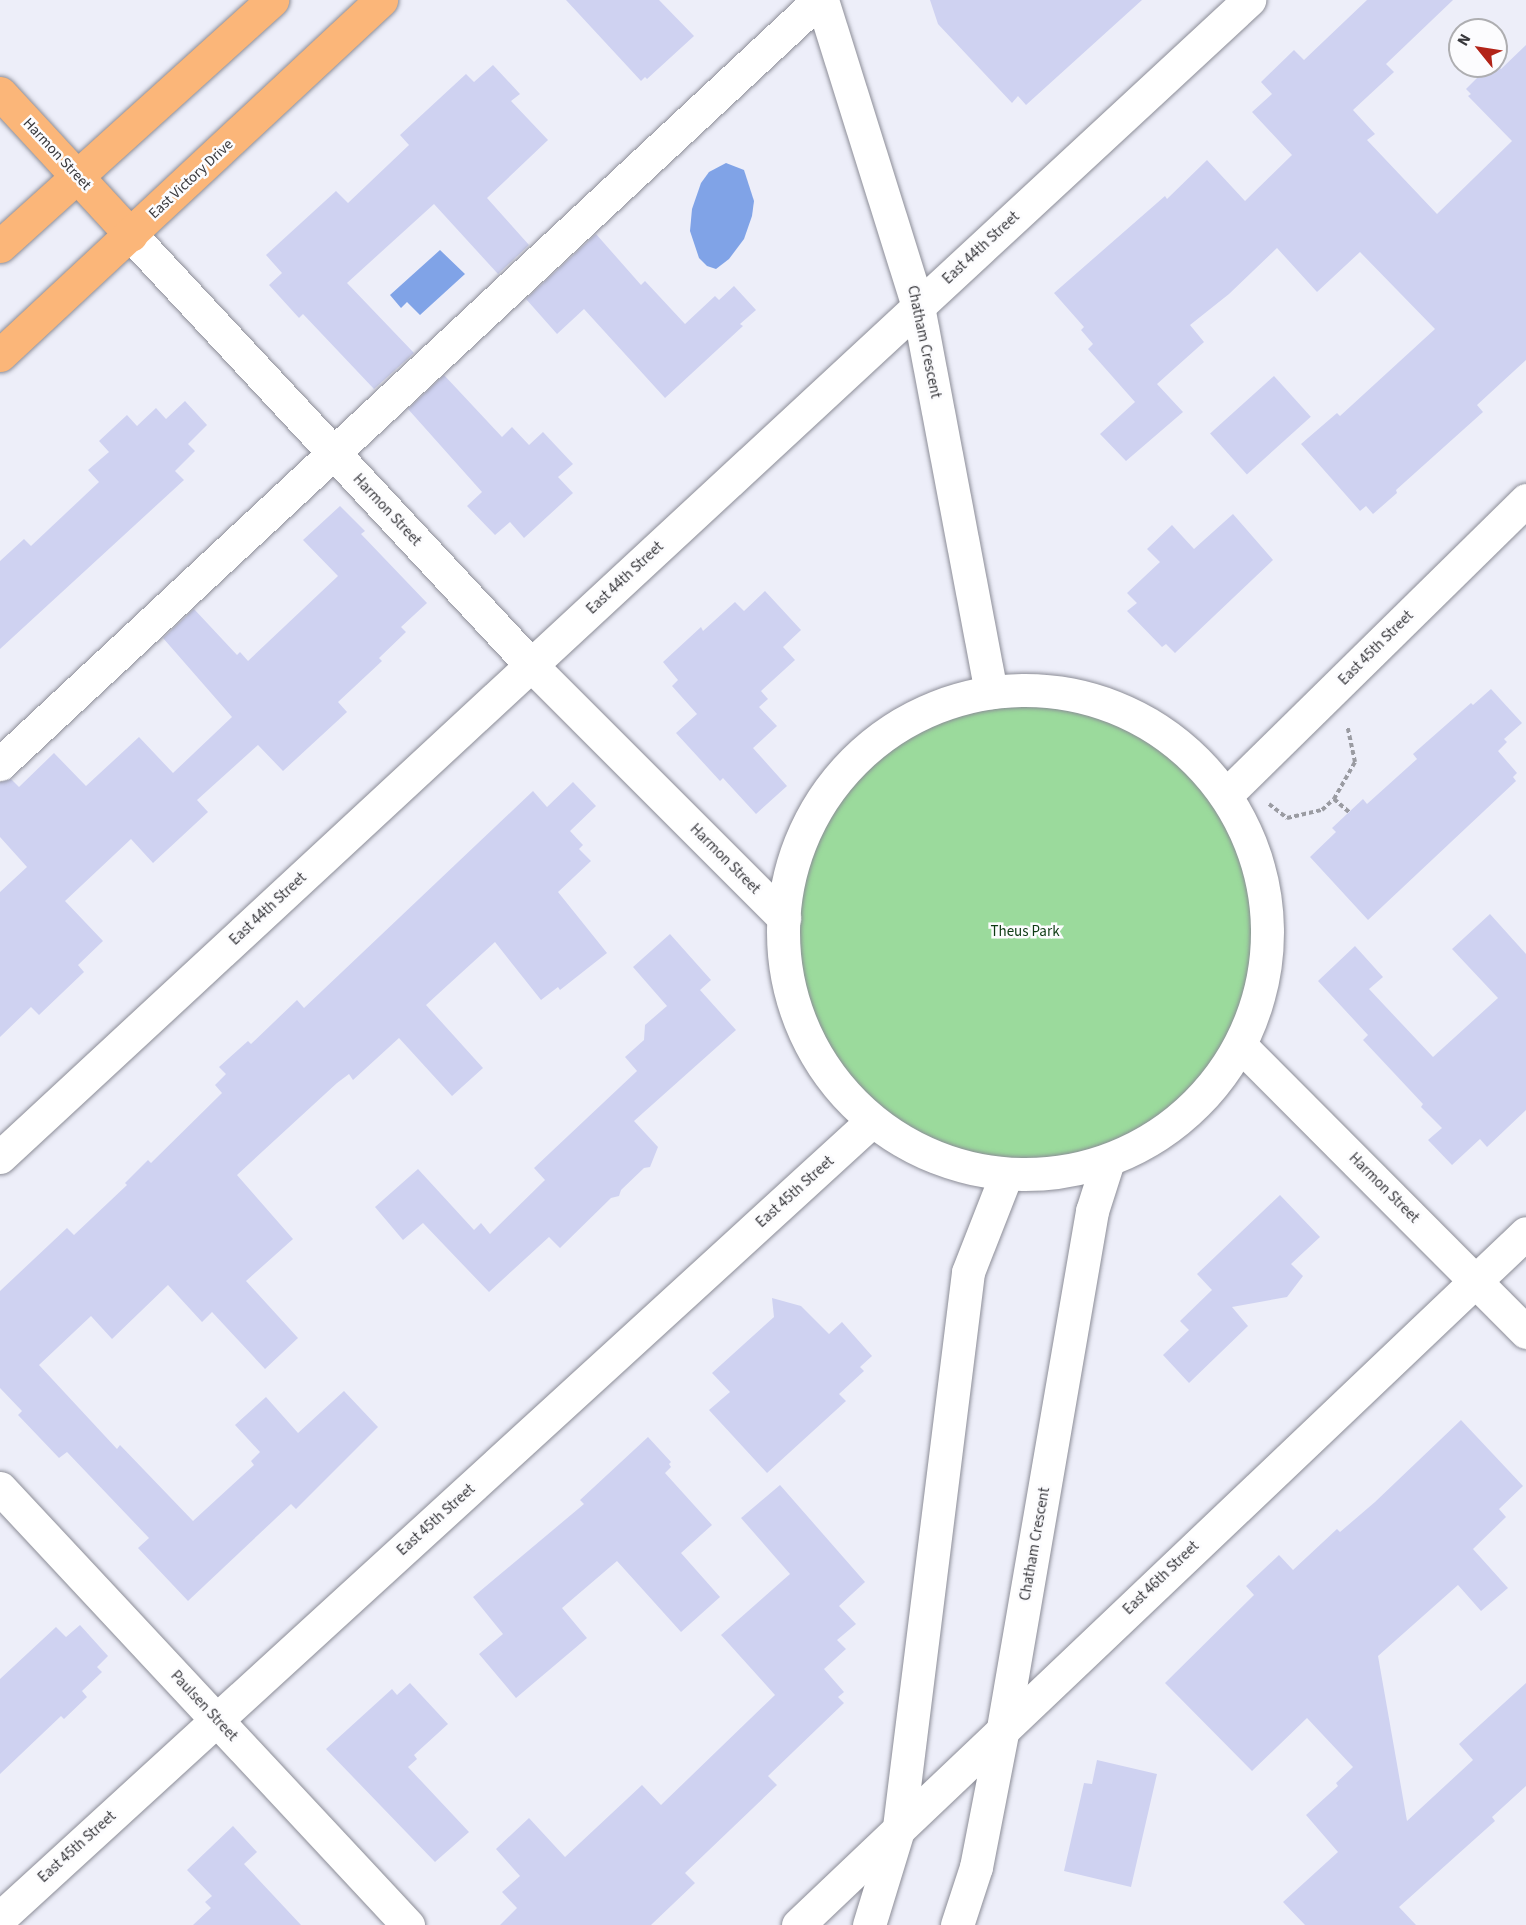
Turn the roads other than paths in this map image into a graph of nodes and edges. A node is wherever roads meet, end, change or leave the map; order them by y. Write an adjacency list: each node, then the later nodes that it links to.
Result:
1 (272, 0): 6 (main road)
2 (381, 0): 7 (main road, East Victory Drive)
3 (820, 0): 9 (street, Chatham Crescent); 11 (street)
4 (1249, 0): 9 (street, East 44th Street)
5 (0, 93): 6 (main road, Harmon Street)
6 (77, 176): 7 (main road, Harmon Street); 8 (main road)
7 (131, 235): 10 (main road, East Victory Drive); 11 (street, Harmon Street)
8 (0, 246)
9 (918, 306): 13 (street, East 44th Street); 14 (street, Chatham Crescent)
10 (0, 355)
11 (334, 452): 13 (street, Harmon Street); 15 (street)
12 (1526, 500): 16 (street, East 45th Street)
13 (531, 665): 17 (street, Harmon Street); 20 (street, East 44th Street)
14 (991, 692): 16 (street); 17 (street)
15 (0, 764)
16 (1233, 788): 18 (street)
17 (784, 918): 19 (street)
18 (1240, 1045): 21 (street); 24 (street, Harmon Street)
19 (872, 1121): 22 (street); 27 (street, East 45th Street)
20 (0, 1157)
21 (1108, 1161): 22 (street); 28 (street, Chatham Crescent)
22 (1006, 1175): 29 (street)
23 (1526, 1233): 24 (street, East 46th Street)
24 (1476, 1279): 25 (street, Harmon Street); 28 (street, East 46th Street)
25 (1526, 1332)
26 (0, 1488): 27 (street, Paulsen Street)
27 (217, 1720): 30 (street, East 45th Street); 31 (street, Paulsen Street)
28 (1003, 1728): 29 (street, East 46th Street); 34 (street, Chatham Crescent)
29 (899, 1827): 32 (street, East 46th Street); 33 (street)
30 (0, 1918)
31 (408, 1925)
32 (798, 1925)
33 (869, 1925)
34 (957, 1925)

